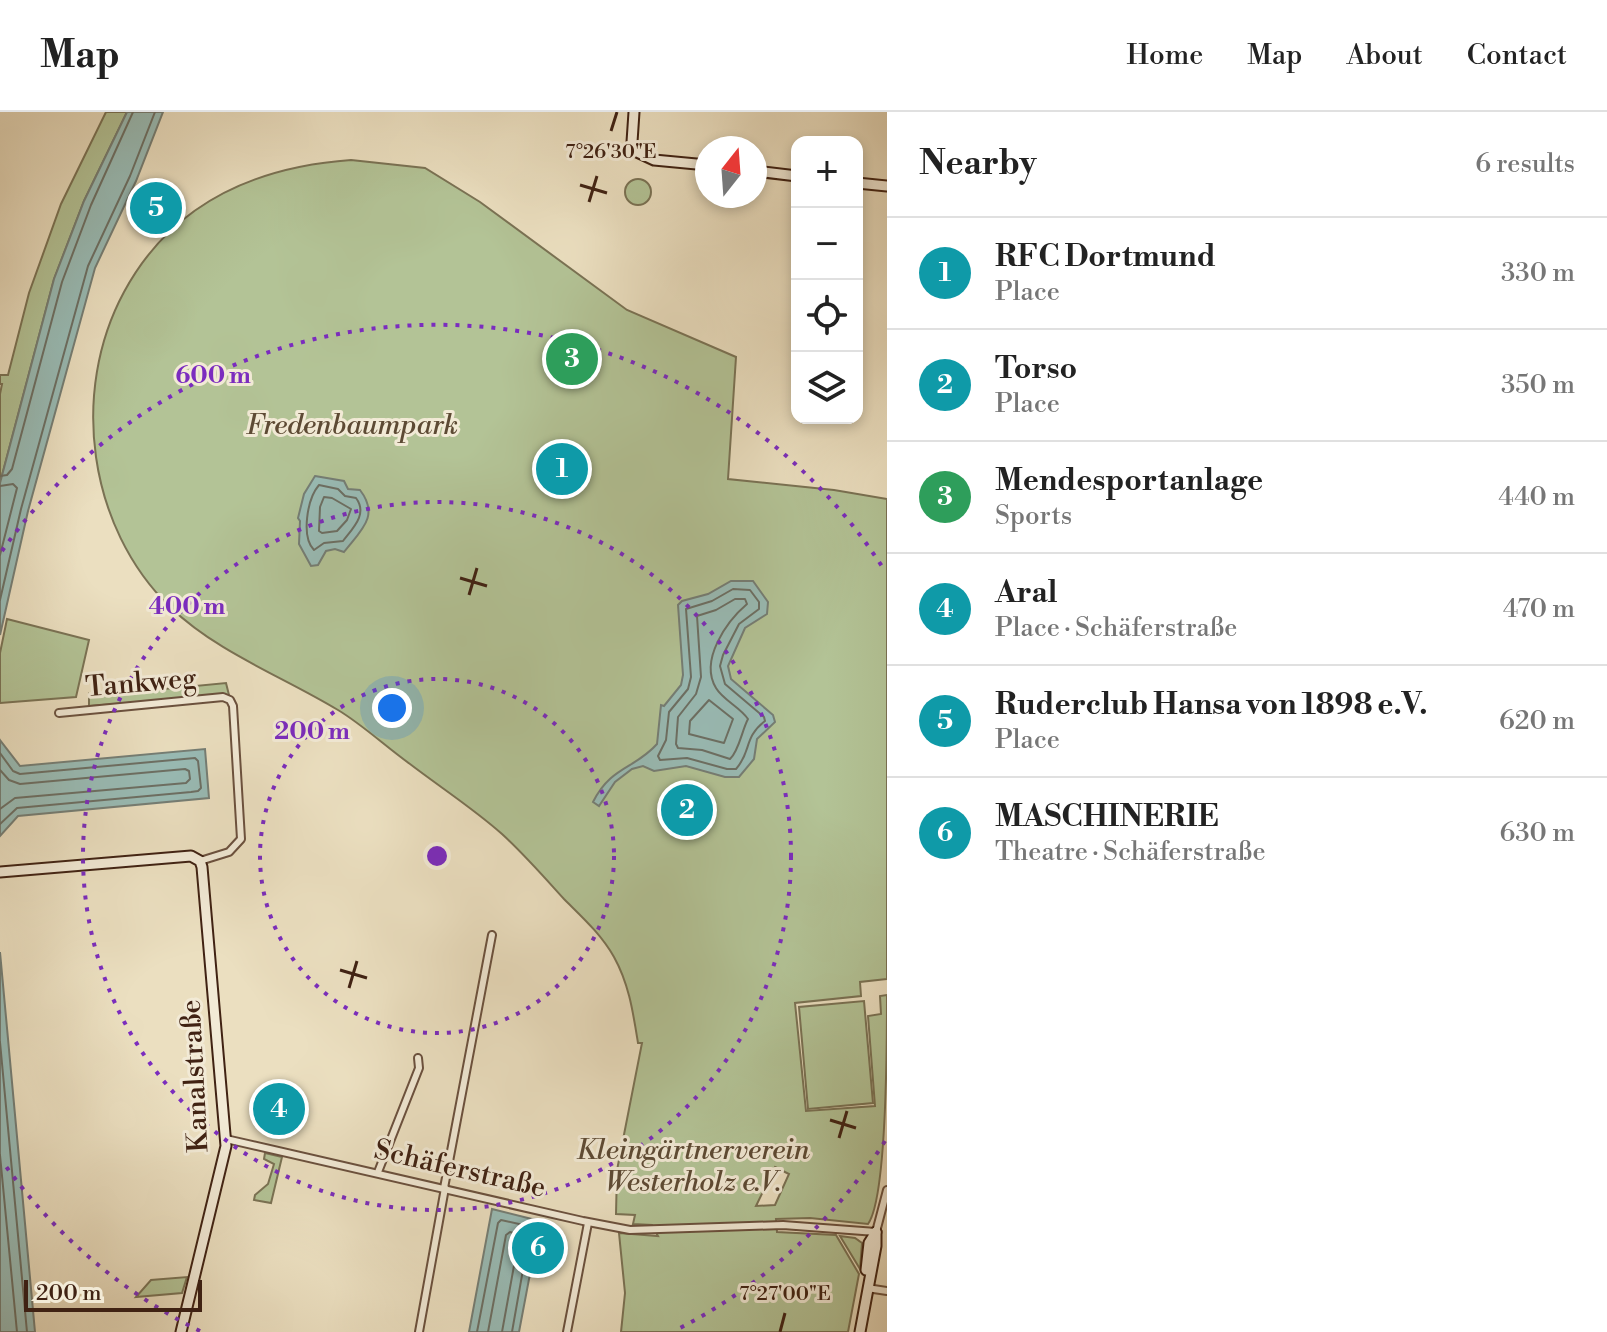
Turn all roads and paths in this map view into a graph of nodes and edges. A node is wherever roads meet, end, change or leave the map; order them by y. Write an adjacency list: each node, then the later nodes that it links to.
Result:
1 (634, 112): 2 (main road)
2 (695, 164)
3 (767, 172): 4 (main road)
4 (791, 175)
5 (863, 184): 6 (main road)
6 (887, 186)
7 (59, 713): 8 (street, Tankweg)
8 (200, 861): 9 (main road); 12 (main road, Kanalstraße)
9 (0, 872)
10 (492, 935): 14 (street)
11 (418, 1058): 13 (street)
12 (226, 1139): 13 (street, Schäferstraße); 21 (main road, Kanalstraße)
13 (378, 1172): 14 (street, Schäferstraße)
14 (444, 1188): 16 (street, Schäferstraße); 22 (street)
15 (887, 1190): 17 (street)
16 (588, 1223): 17 (street, Schäferstraße); 23 (street)
17 (876, 1232): 18 (main road); 19 (main road)
18 (887, 1233)
19 (867, 1288): 20 (street); 24 (main road)
20 (887, 1291)
21 (181, 1332)
22 (419, 1332)
23 (567, 1332)
24 (860, 1332)

